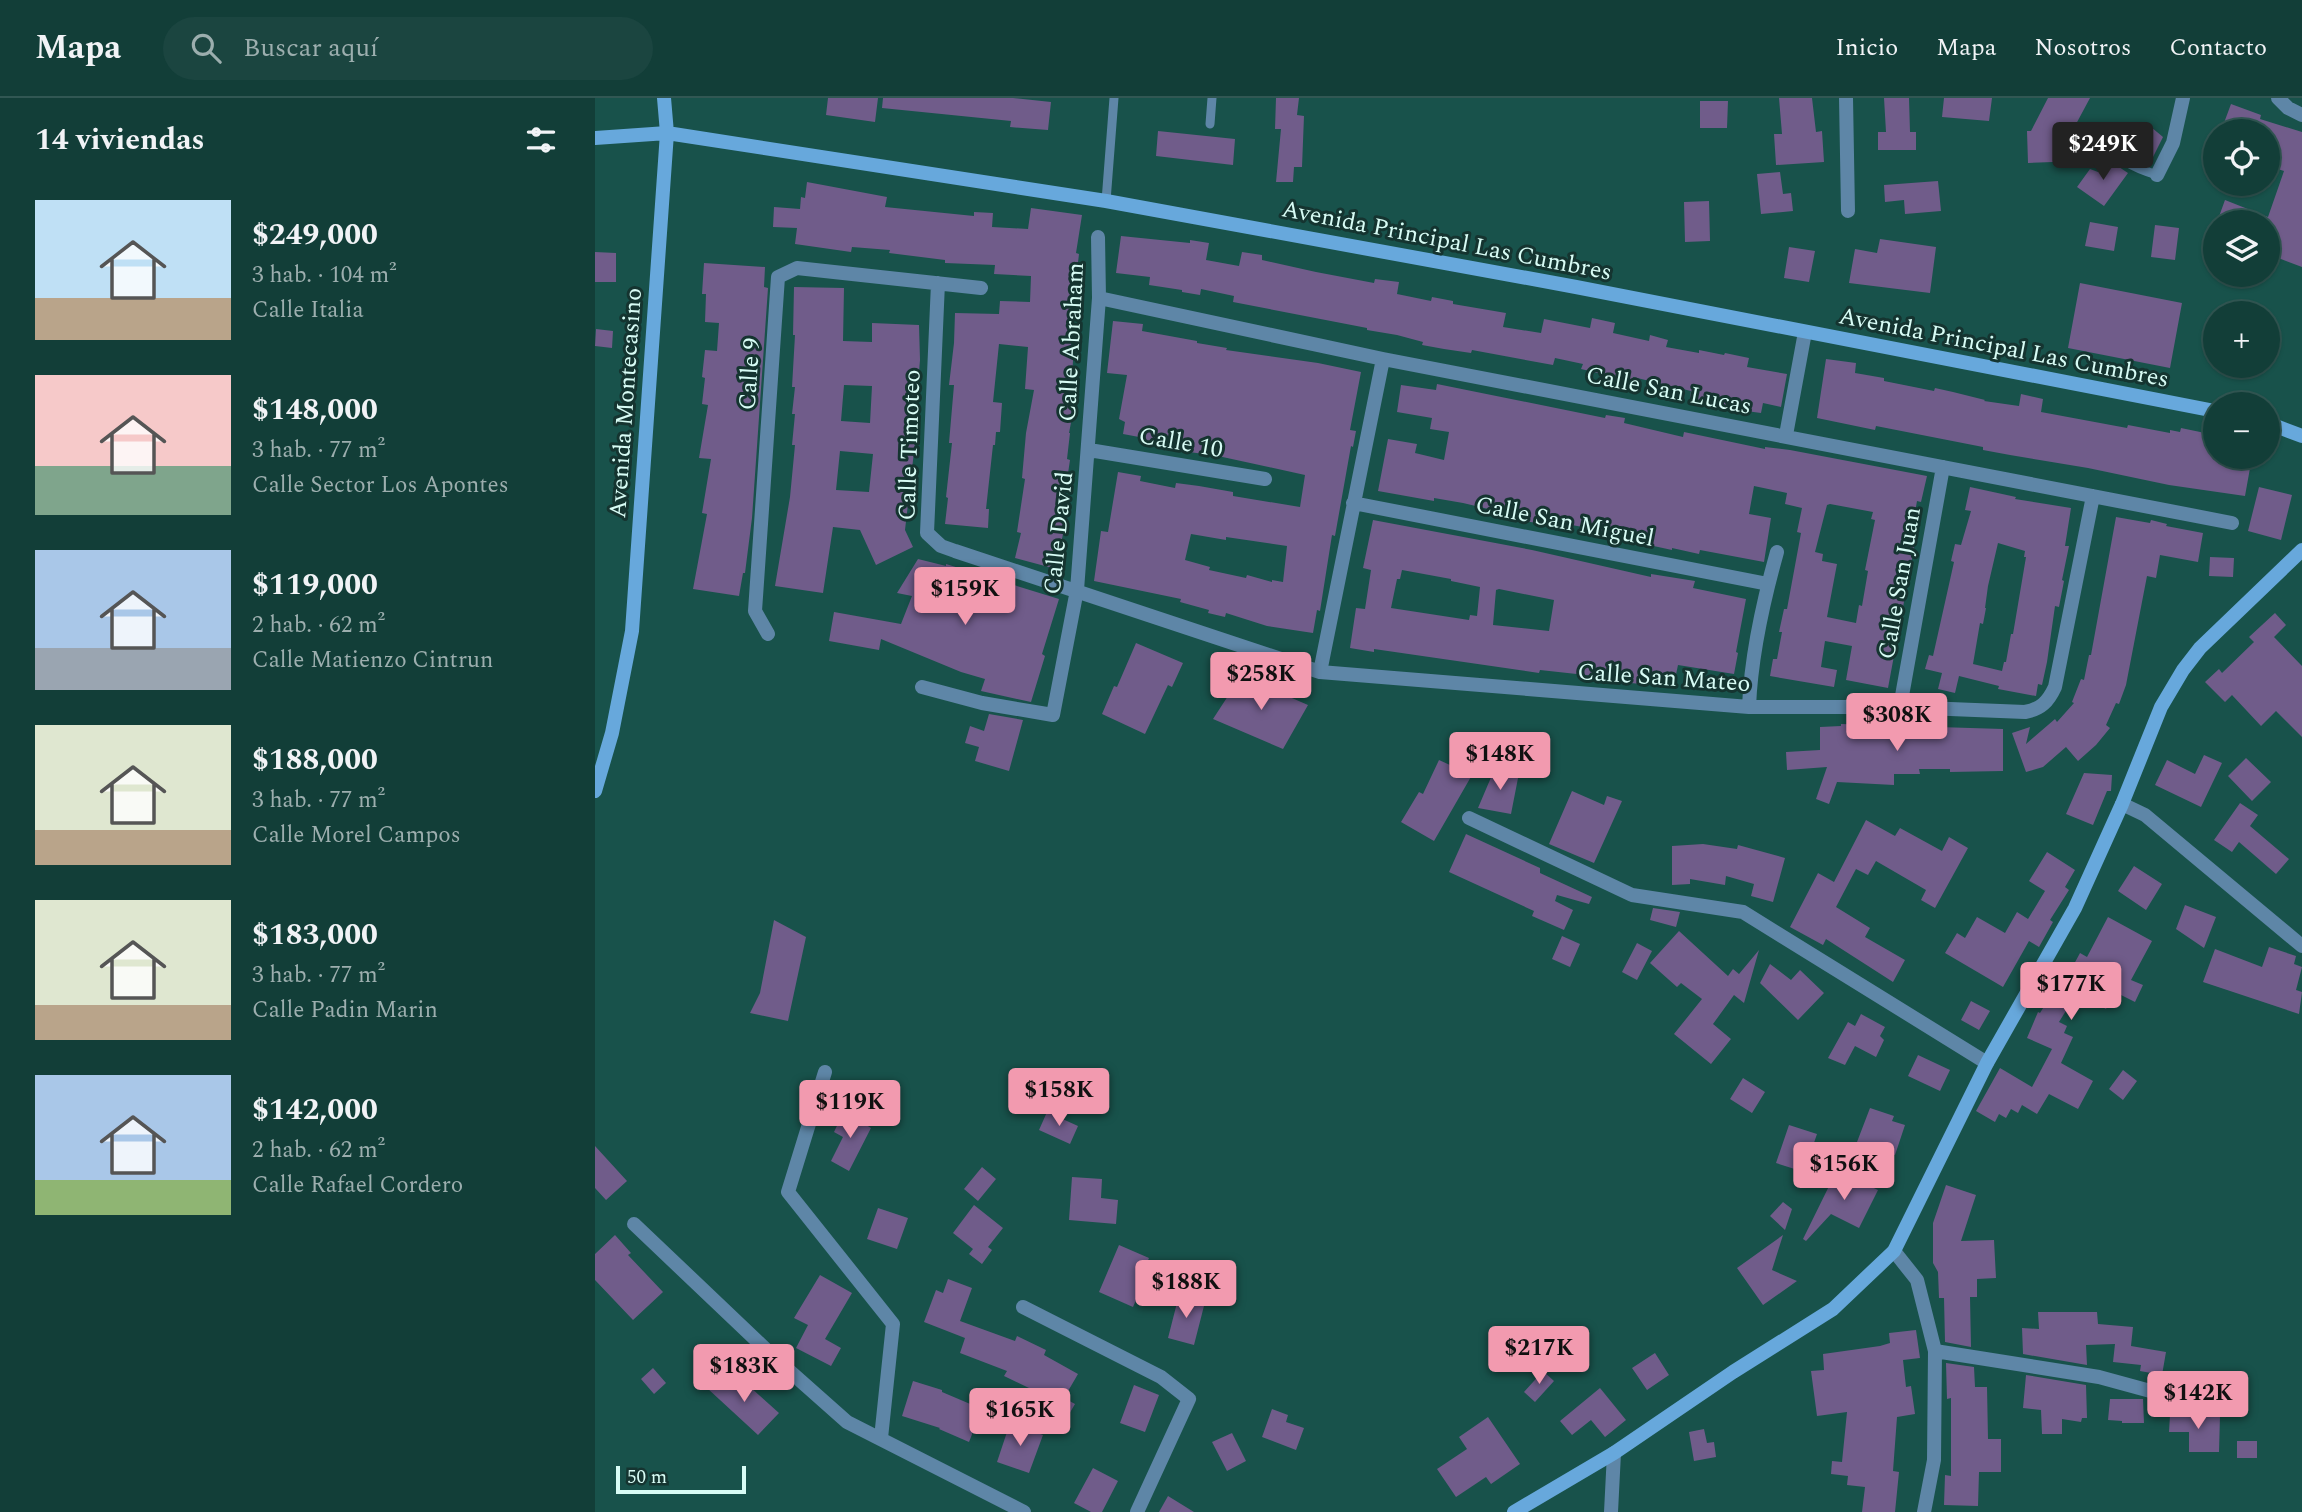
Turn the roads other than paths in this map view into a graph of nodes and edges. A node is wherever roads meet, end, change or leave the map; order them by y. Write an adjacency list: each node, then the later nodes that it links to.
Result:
1 (664, 98): 9 (street, Avenida Montecasino)
2 (1114, 98): 13 (lane)
3 (1212, 98): 8 (lane)
4 (1846, 98): 14 (street)
5 (2183, 98): 12 (street)
6 (2278, 98): 7 (street)
7 (2302, 115)
8 (1210, 124)
9 (667, 133): 11 (street, Avenida Principal Las Cumbres); 13 (street, Avenida Principal Las Cumbres); 40 (street, Avenida Montecasino)
10 (2089, 134): 12 (lane)
11 (595, 138)
12 (2157, 175)
13 (1106, 201): 19 (street, Avenida Principal Las Cumbres)
14 (1848, 211)
15 (1098, 237): 18 (street, Calle Abraham)
16 (938, 283): 17 (street); 34 (street, Calle Timoteo); 35 (street, Calle 9)
17 (981, 288)
18 (1098, 298): 20 (street, Calle San Lucas); 25 (street, Calle Abraham)
19 (1805, 332): 21 (street, Avenida Principal Las Cumbres); 23 (street)
20 (1383, 359): 23 (street, Calle San Lucas); 29 (street)
21 (2203, 409)
22 (2280, 428): 24 (street)
23 (1786, 435): 26 (street, Calle San Lucas)
24 (2302, 436)
25 (1089, 450): 27 (street, Calle 10); 34 (street, Calle David)
26 (1943, 467): 28 (street, Calle San Lucas); 38 (street, Calle San Juan)
27 (1265, 480)
28 (2093, 496): 30 (street, Calle San Lucas); 38 (street, Calle San Mateo)
29 (1353, 503): 33 (street, Calle San Miguel); 36 (street)
30 (2232, 523)
31 (2302, 550): 41 (street)
32 (1777, 552): 33 (street)
33 (1768, 583): 39 (street)
34 (1077, 590): 36 (street, Calle San Mateo); 37 (street, Calle David)
35 (768, 634)
36 (1320, 672): 39 (street, Calle San Mateo)
37 (922, 687)
38 (1901, 706): 39 (street, Calle San Mateo)
39 (1749, 707)
40 (595, 791)
41 (2122, 804): 43 (street); 44 (street)
42 (1469, 818): 44 (street)
43 (2302, 946)
44 (1987, 1063): 47 (street)
45 (825, 1072): 51 (street)
46 (634, 1224): 51 (street)
47 (1893, 1251): 49 (street); 52 (street)
48 (1023, 1307): 54 (street)
49 (1935, 1351): 50 (street); 57 (street)
50 (2224, 1406)
51 (881, 1438): 53 (street)
52 (1614, 1453): 55 (street); 56 (street)
53 (1024, 1512)
54 (1137, 1512)
55 (1514, 1512)
56 (1611, 1512)
57 (1924, 1512)

